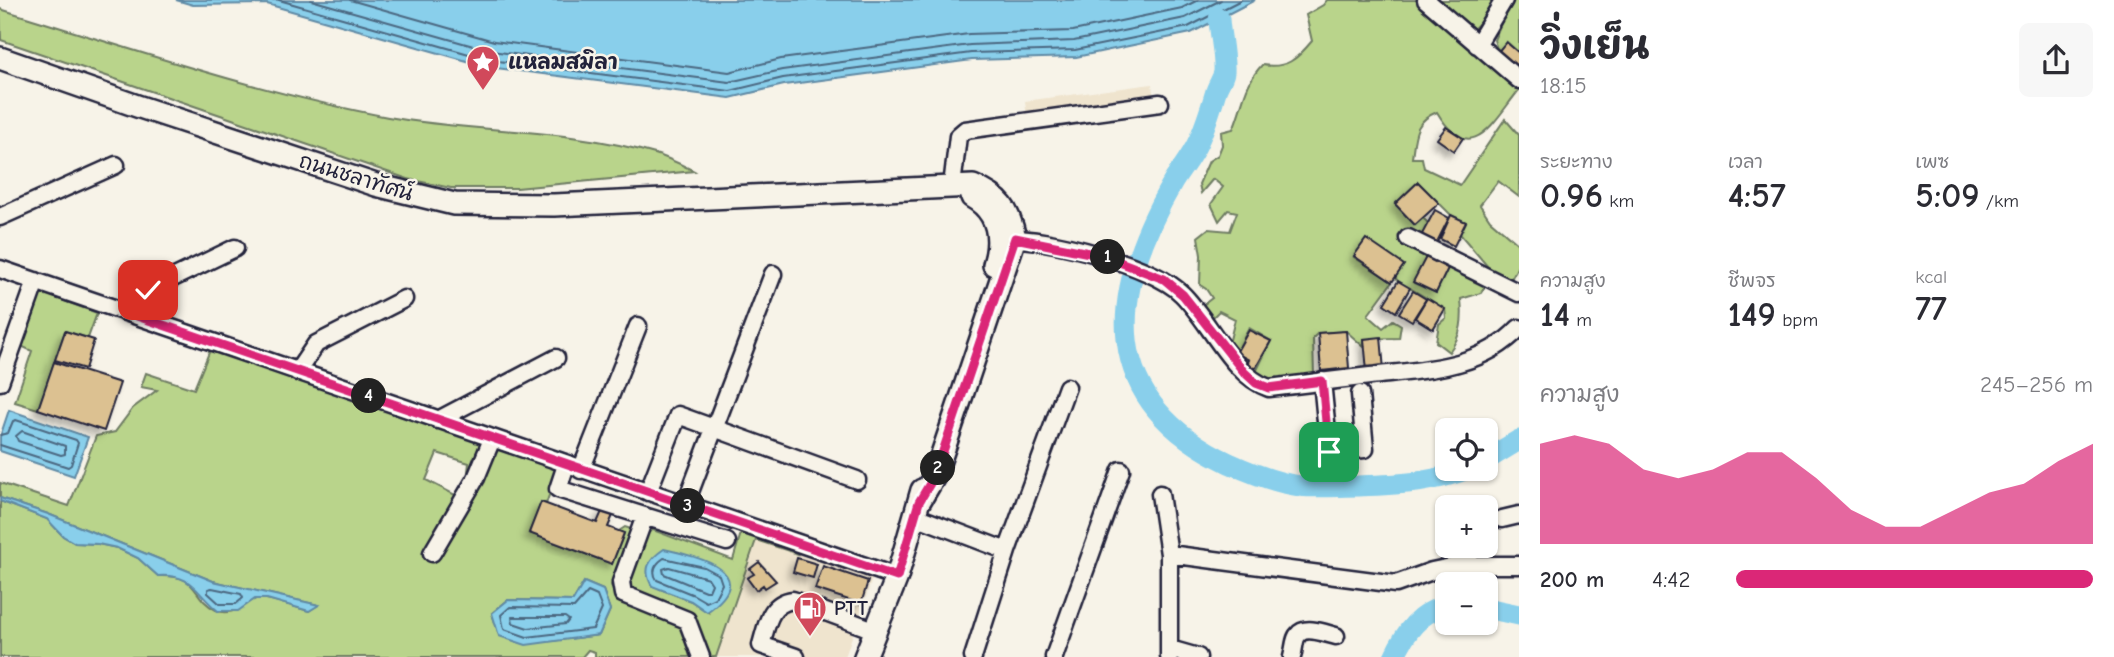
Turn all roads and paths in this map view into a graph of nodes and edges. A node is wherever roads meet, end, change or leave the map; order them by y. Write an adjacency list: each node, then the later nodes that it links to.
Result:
1 (1426, 0): 3 (street)
2 (1504, 0): 3 (street)
3 (1477, 45): 5 (street)
4 (0, 58): 9 (main road, ถนนชลาทัศน์)
5 (1519, 80)
6 (1160, 103): 8 (street)
7 (116, 165): 10 (street)
8 (952, 186): 9 (main road, ถนนชลาทัศน์); 11 (main road, ถนนชลาทัศน์)
9 (729, 198): 11 (main road, ถนนชลาทัศน์)
10 (0, 217)
11 (1007, 238): 24 (street); 37 (main road)
12 (1408, 239): 17 (street)
13 (235, 248): 19 (street)
14 (0, 269): 16 (street)
15 (773, 274): 29 (street)
16 (36, 281): 19 (street); 25 (street)
17 (1519, 293)
18 (404, 299): 23 (street)
19 (137, 316): 23 (street)
20 (638, 326): 31 (street)
21 (1519, 328): 24 (street)
22 (556, 358): 28 (street)
23 (297, 372): 28 (street)
24 (1322, 381): 27 (street)
25 (0, 382)
26 (1067, 387): 42 (street)
27 (1360, 394)
28 (439, 420): 30 (street)
29 (716, 427): 33 (street); 34 (street); 36 (street)
30 (492, 439): 31 (street); 43 (street)
31 (573, 467): 34 (street); 38 (street)
32 (1121, 470): 54 (street)
33 (857, 480)
34 (648, 492): 36 (street)
35 (1160, 494): 44 (street)
36 (685, 505): 46 (street)
37 (917, 509): 42 (street); 46 (main road)
38 (645, 516): 41 (street); 50 (street)
39 (1519, 516): 40 (street)
40 (1502, 519)
41 (727, 542)
42 (1007, 551): 53 (street)
43 (432, 553)
44 (1169, 554): 45 (street); 49 (street)
45 (1519, 565)
46 (897, 577): 47 (main road)
47 (874, 630): 51 (street); 52 (main road)
48 (1336, 636): 56 (street)
49 (1169, 653): 55 (street)
50 (701, 657)
51 (796, 657)
52 (865, 657)
53 (973, 657)
54 (1054, 657)
55 (1198, 657)
56 (1292, 657)

